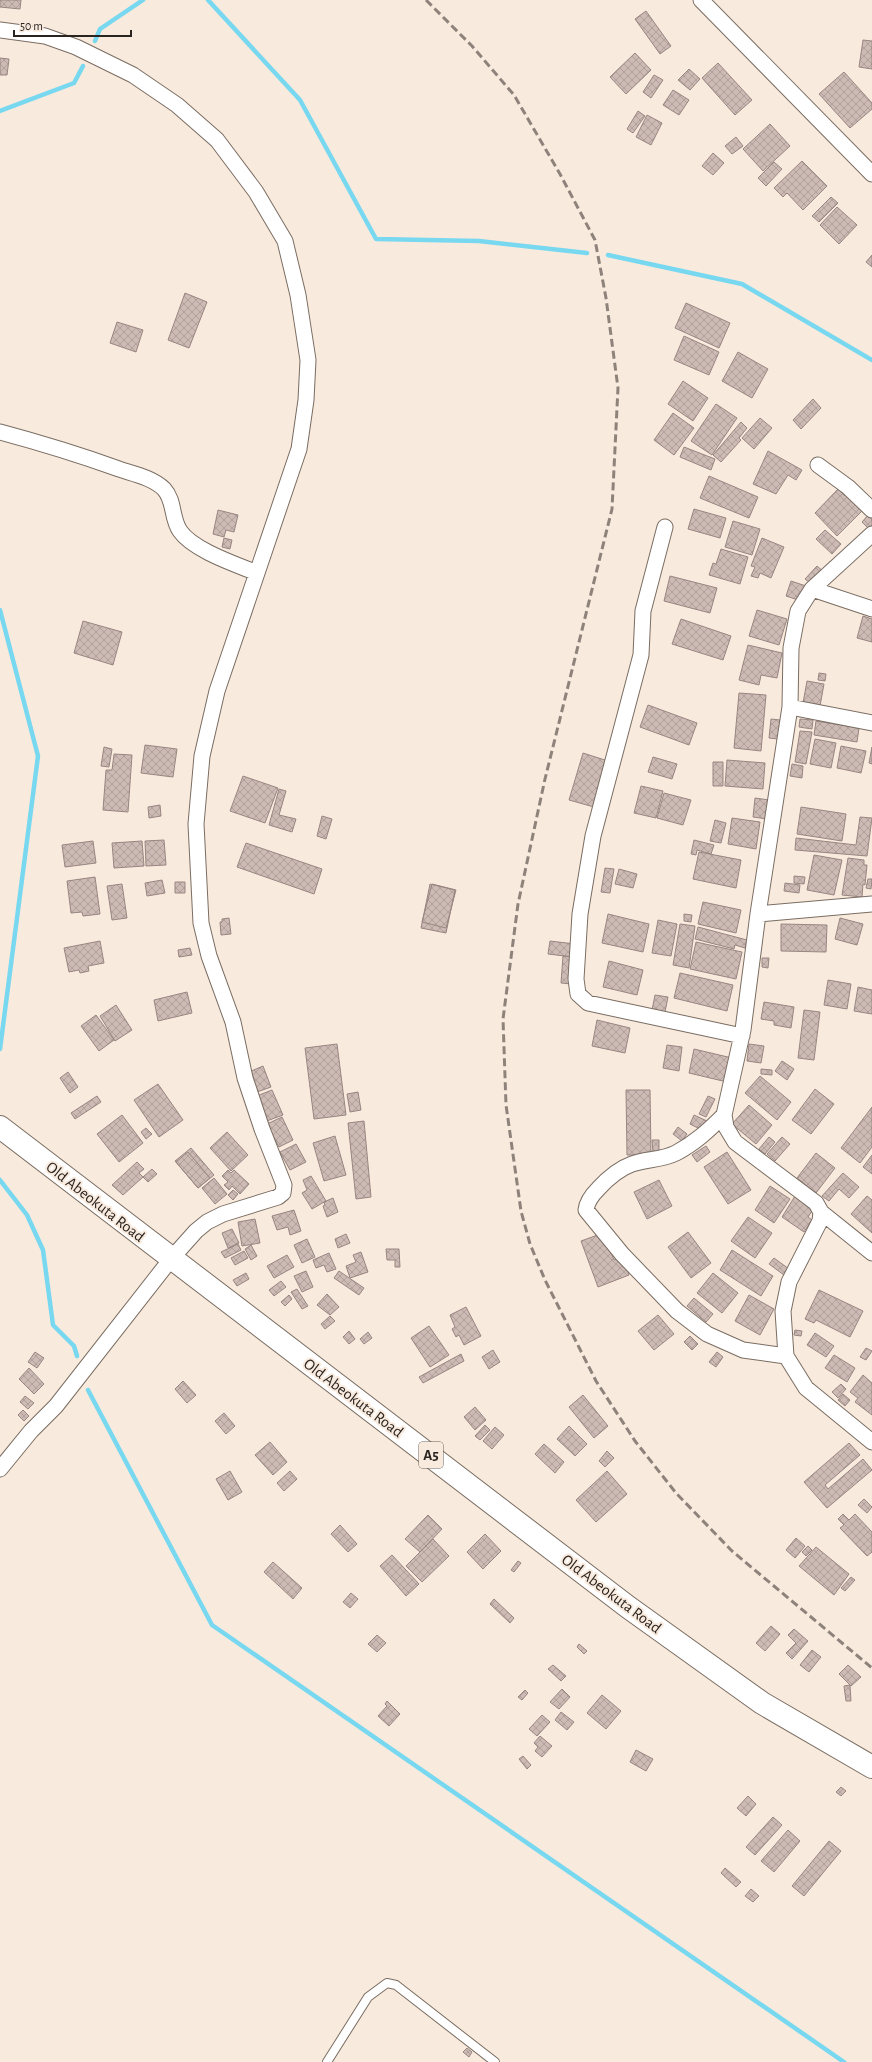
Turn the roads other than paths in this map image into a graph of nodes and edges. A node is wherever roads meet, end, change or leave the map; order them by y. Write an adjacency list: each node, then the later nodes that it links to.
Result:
1 (701, 0): 3 (street)
2 (0, 30): 9 (street)
3 (872, 174)
4 (0, 432): 9 (street)
5 (818, 465): 6 (street)
6 (872, 510)
7 (665, 527): 16 (street)
8 (872, 534): 10 (street)
9 (257, 573): 21 (street)
10 (812, 589): 11 (street); 12 (street)
11 (872, 609)
12 (790, 707): 13 (street); 15 (street)
13 (872, 723)
14 (872, 904): 15 (street)
15 (758, 914): 16 (street)
16 (742, 1036): 17 (street)
17 (724, 1115): 19 (street); 22 (street)
18 (0, 1128): 21 (highway, Old Abeokuta Road / A5)
19 (821, 1212): 20 (street); 22 (street)
20 (872, 1253)
21 (171, 1259): 24 (street); 25 (highway, Old Abeokuta Road / A5)
22 (786, 1356): 23 (street)
23 (872, 1442)
24 (0, 1469)
25 (872, 1767)
26 (327, 2062): 27 (lane)
27 (495, 2062)

